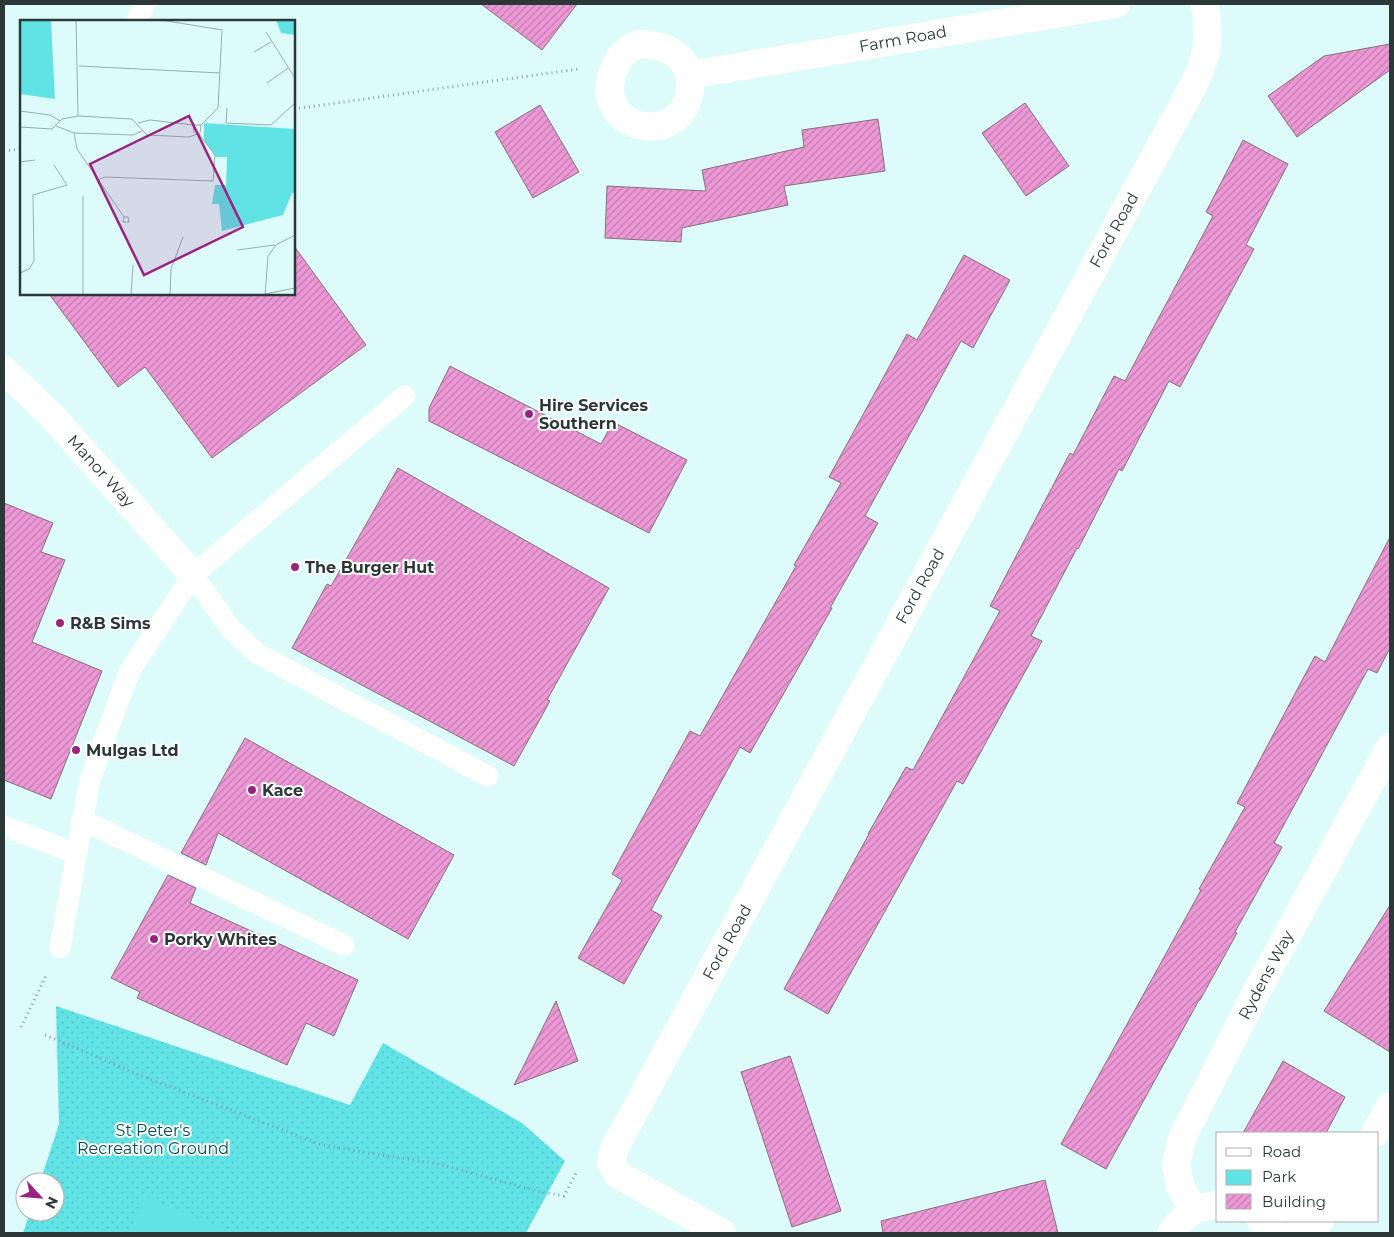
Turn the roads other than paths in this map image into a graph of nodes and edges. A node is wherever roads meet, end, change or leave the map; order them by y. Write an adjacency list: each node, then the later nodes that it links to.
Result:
1 (145, 4): 4 (lane)
2 (1116, 4): 5 (street, Farm Road)
3 (1205, 4): 21 (street, Ford Road)
4 (137, 20)
5 (690, 75)
6 (4, 370): 8 (street, Manor Way)
7 (405, 396): 8 (lane)
8 (193, 575): 10 (lane); 11 (lane)
9 (1390, 747): 18 (street, Rydens Way)
10 (488, 776)
11 (82, 820): 13 (lane); 14 (lane)
12 (4, 826): 13 (lane)
13 (77, 854): 15 (lane)
14 (344, 946)
15 (60, 948)
16 (1390, 1106): 17 (street)
17 (1376, 1132)
18 (1206, 1207): 22 (street, Rydens Way)
19 (1262, 1222): 23 (street)
20 (1319, 1222): 24 (street)
21 (722, 1233)
22 (1171, 1233)
23 (1277, 1233)
24 (1298, 1233)

